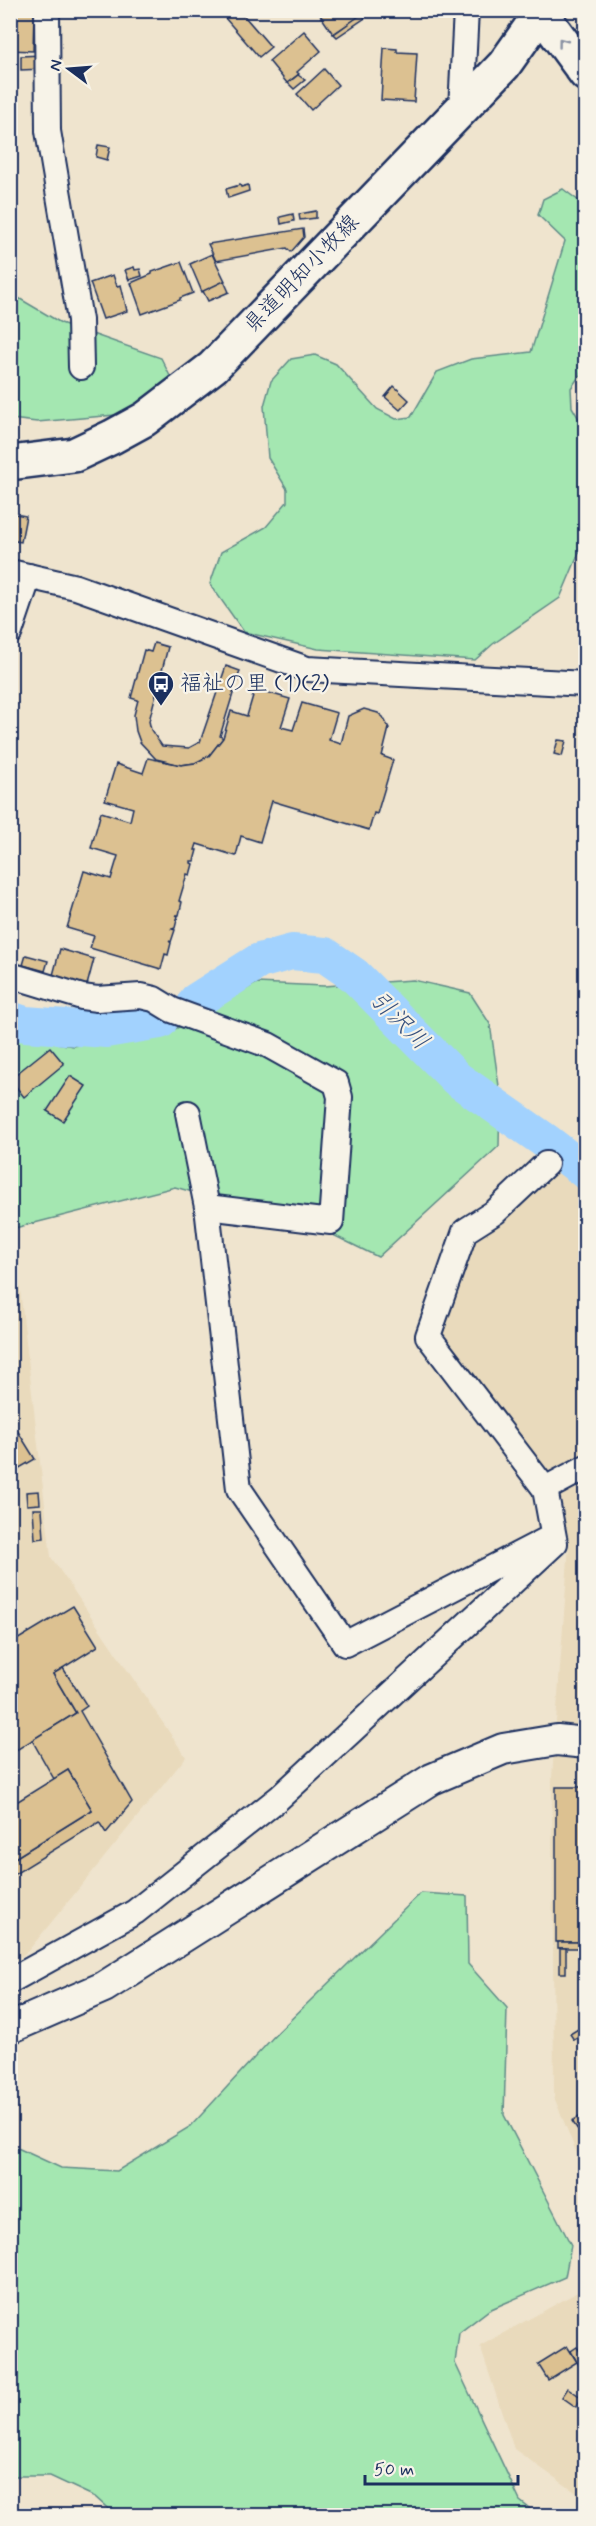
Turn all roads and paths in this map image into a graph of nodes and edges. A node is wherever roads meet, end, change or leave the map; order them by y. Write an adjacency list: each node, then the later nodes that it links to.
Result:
1 (47, 10): 6 (street)
2 (466, 10): 5 (street)
3 (541, 12): 4 (main road, one-way to 3); 5 (main road, 県道明知小牧線)
4 (585, 74)
5 (461, 109): 7 (main road, 県道明知小牧線)
6 (81, 367)
7 (10, 463)
8 (20, 574): 9 (street); 10 (street)
9 (10, 632)
10 (585, 684)
11 (10, 975): 14 (street)
12 (188, 1113): 14 (street)
13 (546, 1164): 16 (street)
14 (207, 1207): 17 (street)
15 (585, 1467): 16 (street)
16 (544, 1489): 17 (street)
17 (554, 1536): 19 (street)
18 (585, 1743): 20 (street)
19 (10, 1981)
20 (10, 2028)

